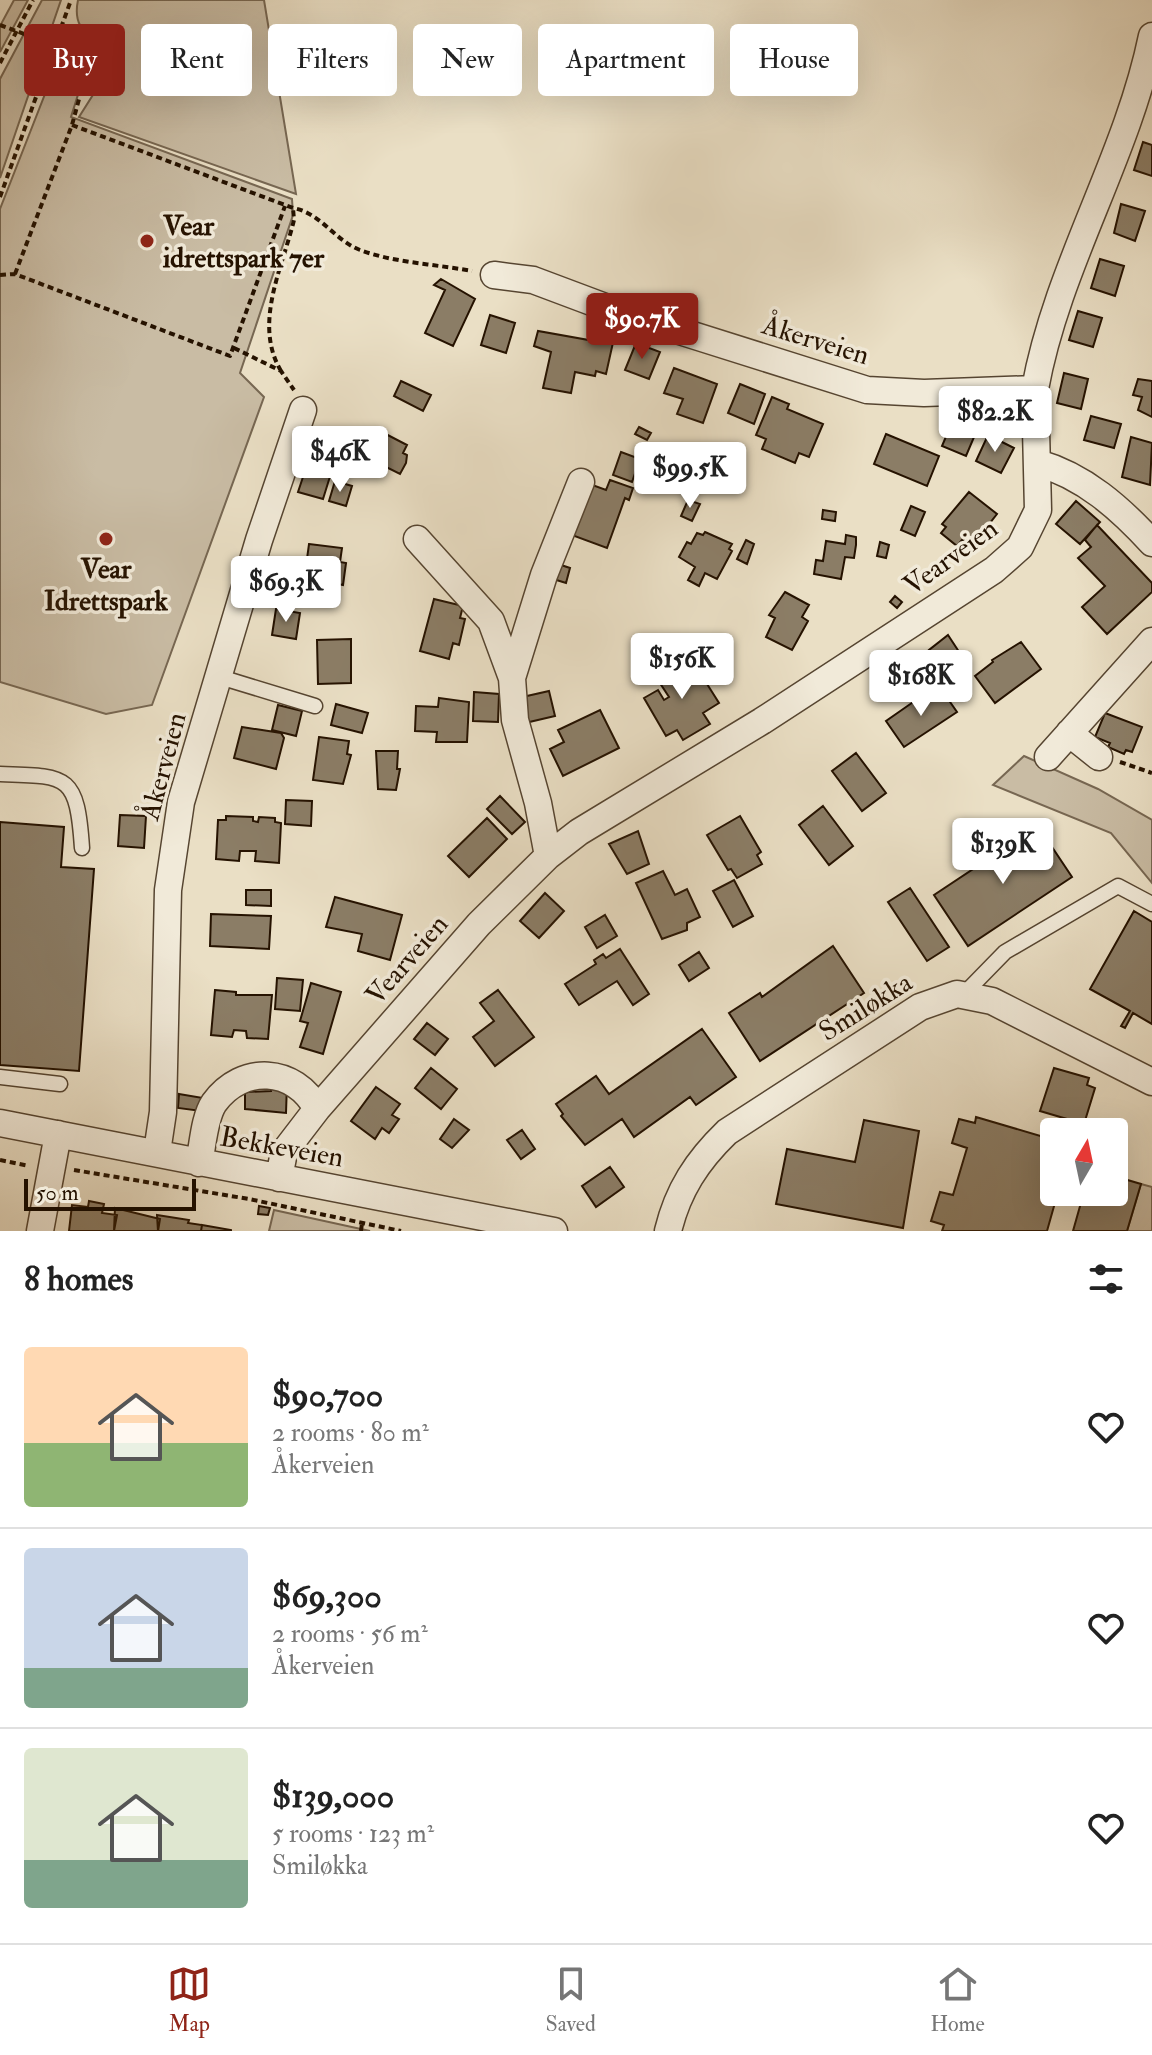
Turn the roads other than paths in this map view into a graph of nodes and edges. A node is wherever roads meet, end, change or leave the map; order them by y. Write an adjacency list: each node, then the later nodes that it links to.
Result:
1 (1152, 36): 3 (street, Vearveien)
2 (494, 275): 3 (street, Åkerveien)
3 (1035, 389): 5 (street, Vearveien)
4 (303, 410): 10 (street, Åkerveien)
5 (1038, 463): 8 (street); 18 (street, Vearveien)
6 (581, 482): 11 (street)
7 (417, 539): 11 (street)
8 (1152, 543)
9 (1152, 641): 13 (street)
10 (220, 677): 12 (lane); 27 (street, Åkerveien)
11 (512, 678): 18 (street)
12 (315, 706)
13 (1069, 733): 14 (street); 15 (street)
14 (1048, 757)
15 (1099, 757)
16 (0, 774): 17 (lane)
17 (82, 848)
18 (548, 856): 24 (street, Vearveien)
19 (1152, 904): 20 (lane)
20 (965, 993): 22 (street); 32 (street, Smiløkka)
21 (0, 1077): 23 (lane)
22 (1152, 1082)
23 (60, 1084)
24 (317, 1109): 28 (street); 29 (street, Vearveien)
25 (0, 1123): 26 (street, Bekkeveien)
26 (58, 1134): 27 (street, Bekkeveien); 30 (street)
27 (157, 1152): 28 (street, Bekkeveien)
28 (199, 1163): 29 (street, Bekkeveien)
29 (279, 1178): 31 (street, Bekkeveien)
30 (40, 1231)
31 (554, 1231)
32 (668, 1231)

